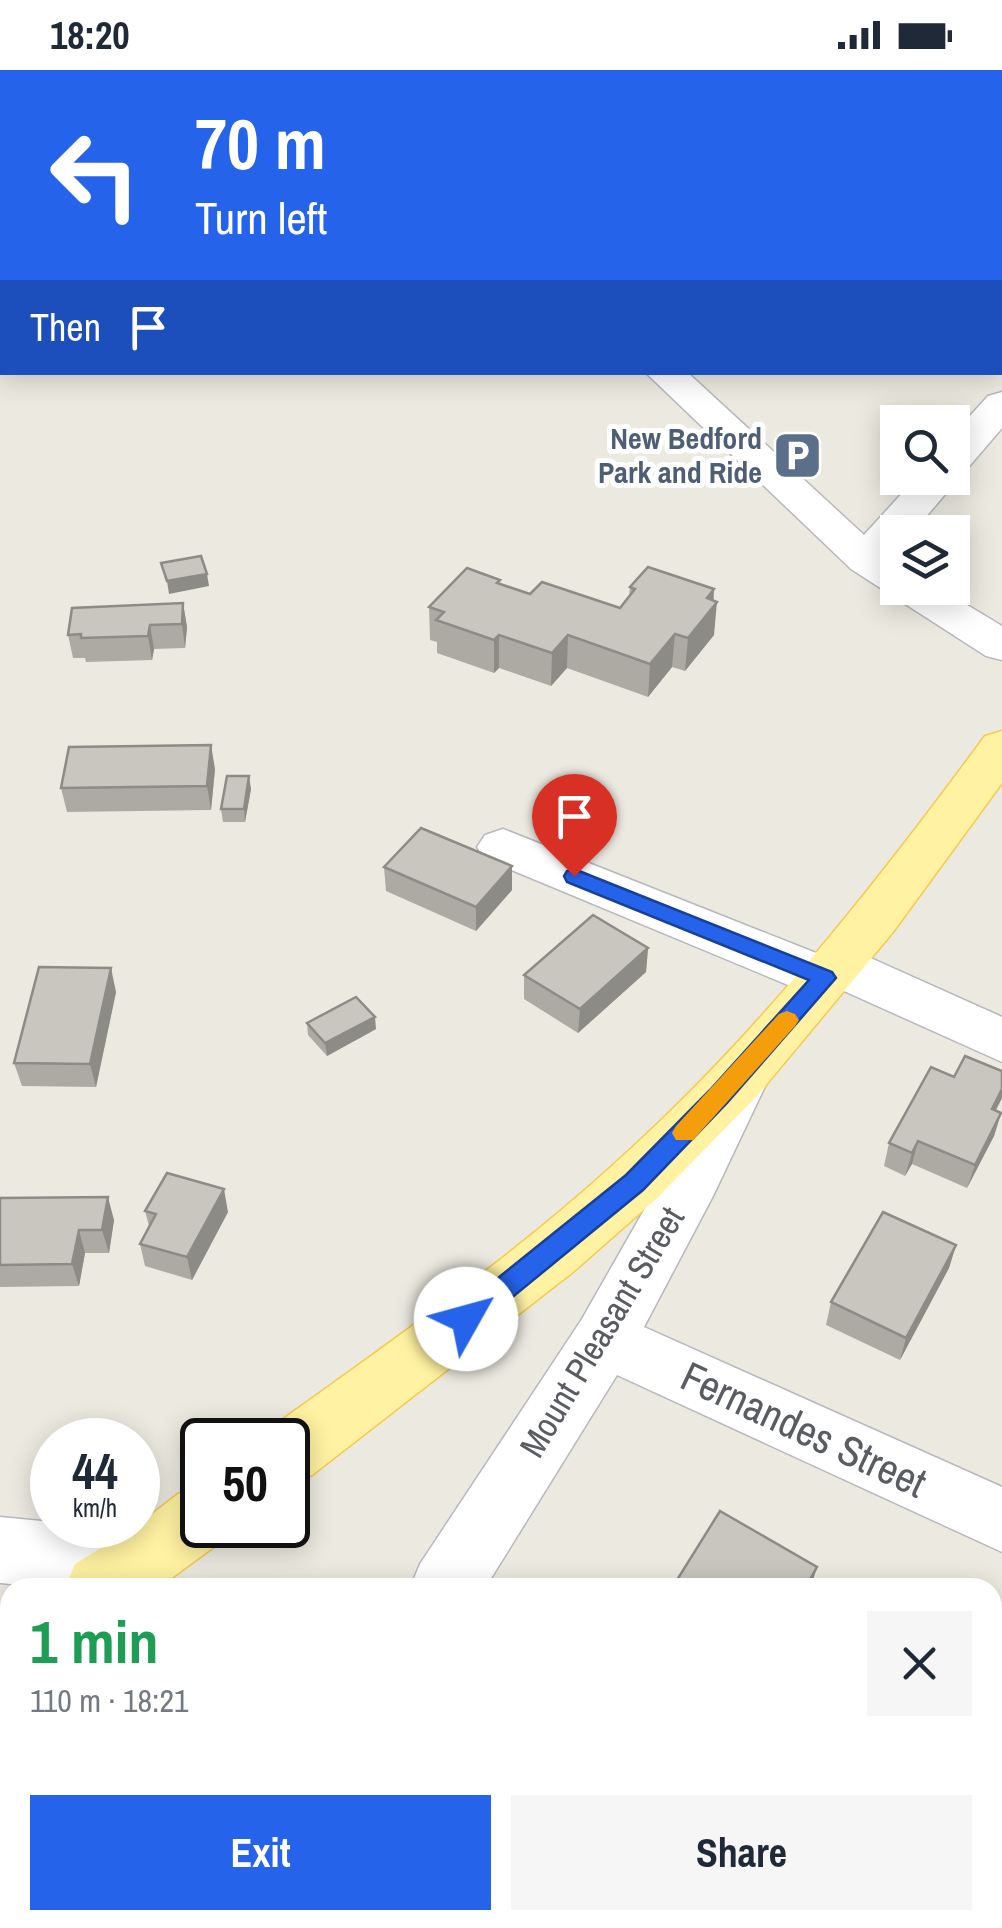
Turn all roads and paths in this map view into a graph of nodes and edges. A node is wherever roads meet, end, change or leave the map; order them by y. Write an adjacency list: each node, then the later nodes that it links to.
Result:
1 (667, 375): 4 (street)
2 (1002, 404): 3 (street)
3 (970, 440)
4 (880, 568)
5 (937, 605): 6 (street)
6 (1002, 646)
7 (1002, 746): 9 (main road, Mount Pleasant Street)
8 (503, 847): 9 (street)
9 (830, 971): 10 (street); 11 (main road, Mount Pleasant Street)
10 (1002, 1041)
11 (745, 1068): 12 (street, Mount Pleasant Street); 13 (main road, Mount Pleasant Street)
12 (606, 1339): 14 (street, Fernandes Street); 18 (street, Mount Pleasant Street)
13 (310, 1437)
14 (1002, 1520)
15 (180, 1532): 17 (main road)
16 (0, 1550): 17 (street)
17 (119, 1575)
18 (451, 1578)

